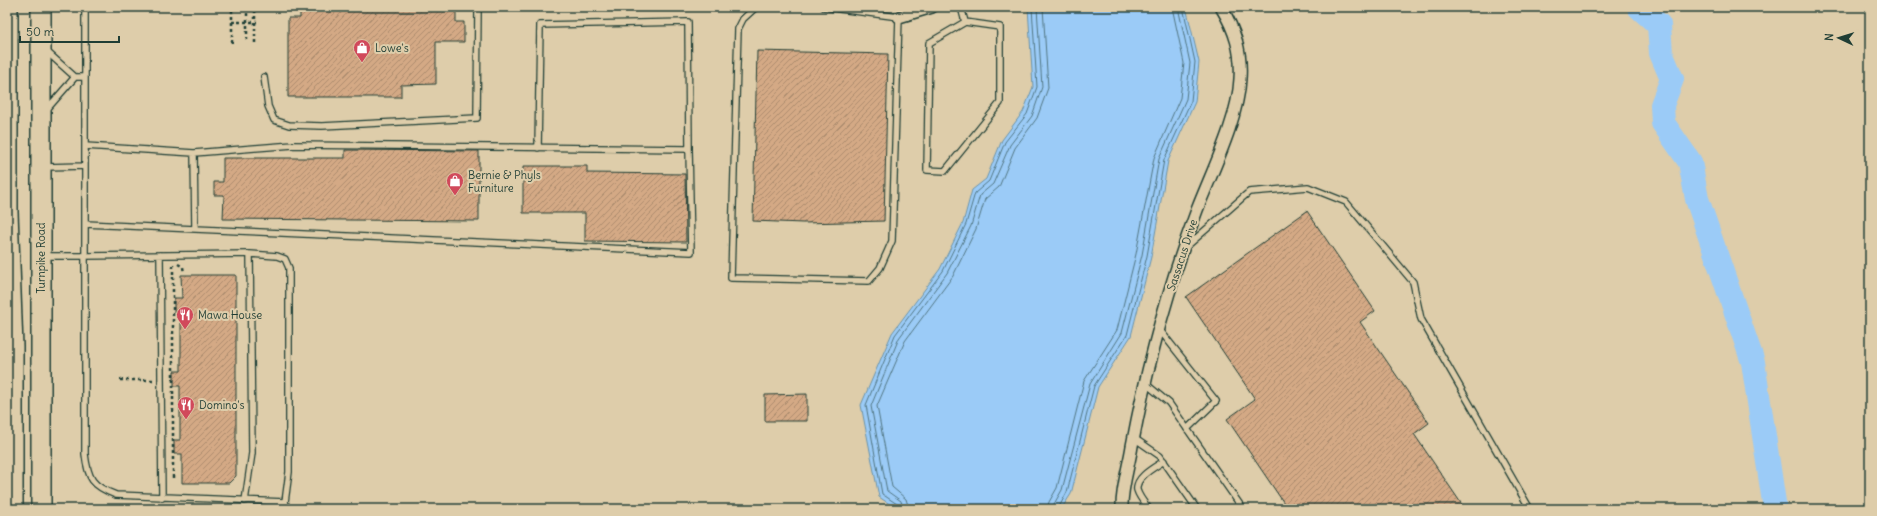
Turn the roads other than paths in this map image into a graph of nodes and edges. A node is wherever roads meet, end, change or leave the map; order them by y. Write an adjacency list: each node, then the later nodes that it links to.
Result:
1 (8, 7): 31 (highway)
2 (41, 7): 12 (highway, Turnpike Road)
3 (85, 7): 14 (lane)
4 (478, 7): 15 (lane)
5 (756, 7): 10 (lane)
6 (824, 7): 10 (lane)
7 (932, 7): 10 (street)
8 (961, 7): 11 (lane)
9 (1221, 7): 25 (street, Sassacus Drive)
10 (899, 17)
11 (966, 22): 11 (lane)
12 (41, 46): 13 (lane); 16 (highway, Turnpike Road)
13 (75, 76): 14 (lane); 16 (lane)
14 (85, 76): 17 (lane)
15 (264, 77)
16 (42, 116): 22 (highway, Turnpike Road)
17 (85, 146): 20 (lane); 21 (lane)
18 (538, 148): 19 (lane); 19 (lane); 20 (lane)
19 (689, 149): 24 (lane)
20 (194, 153): 24 (lane)
21 (85, 166): 22 (lane); 23 (lane)
22 (42, 168): 28 (highway, Turnpike Road)
23 (85, 224): 24 (lane); 29 (lane)
24 (196, 229)
25 (1182, 251): 30 (street, Sassacus Drive); 46 (lane)
26 (250, 254): 27 (lane); 37 (lane); 38 (lane)
27 (160, 255): 29 (lane); 36 (lane)
28 (41, 256): 29 (lane); 40 (highway, Turnpike Road)
29 (85, 256): 36 (lane)
30 (1159, 329): 32 (street, Sassacus Drive); 33 (lane)
31 (10, 373): 39 (highway)
32 (1145, 383): 33 (lane); 34 (street, Sassacus Drive)
33 (1187, 429): 45 (lane)
34 (1134, 438): 35 (lane); 42 (street, Sassacus Drive)
35 (1164, 461): 43 (lane); 44 (lane)
36 (162, 498): 37 (lane)
37 (246, 500): 38 (lane)
38 (285, 502): 41 (lane)
39 (13, 509)
40 (41, 509)
41 (288, 509)
42 (1122, 509)
43 (1149, 509)
44 (1197, 509)
45 (1243, 509)
46 (1530, 509)

